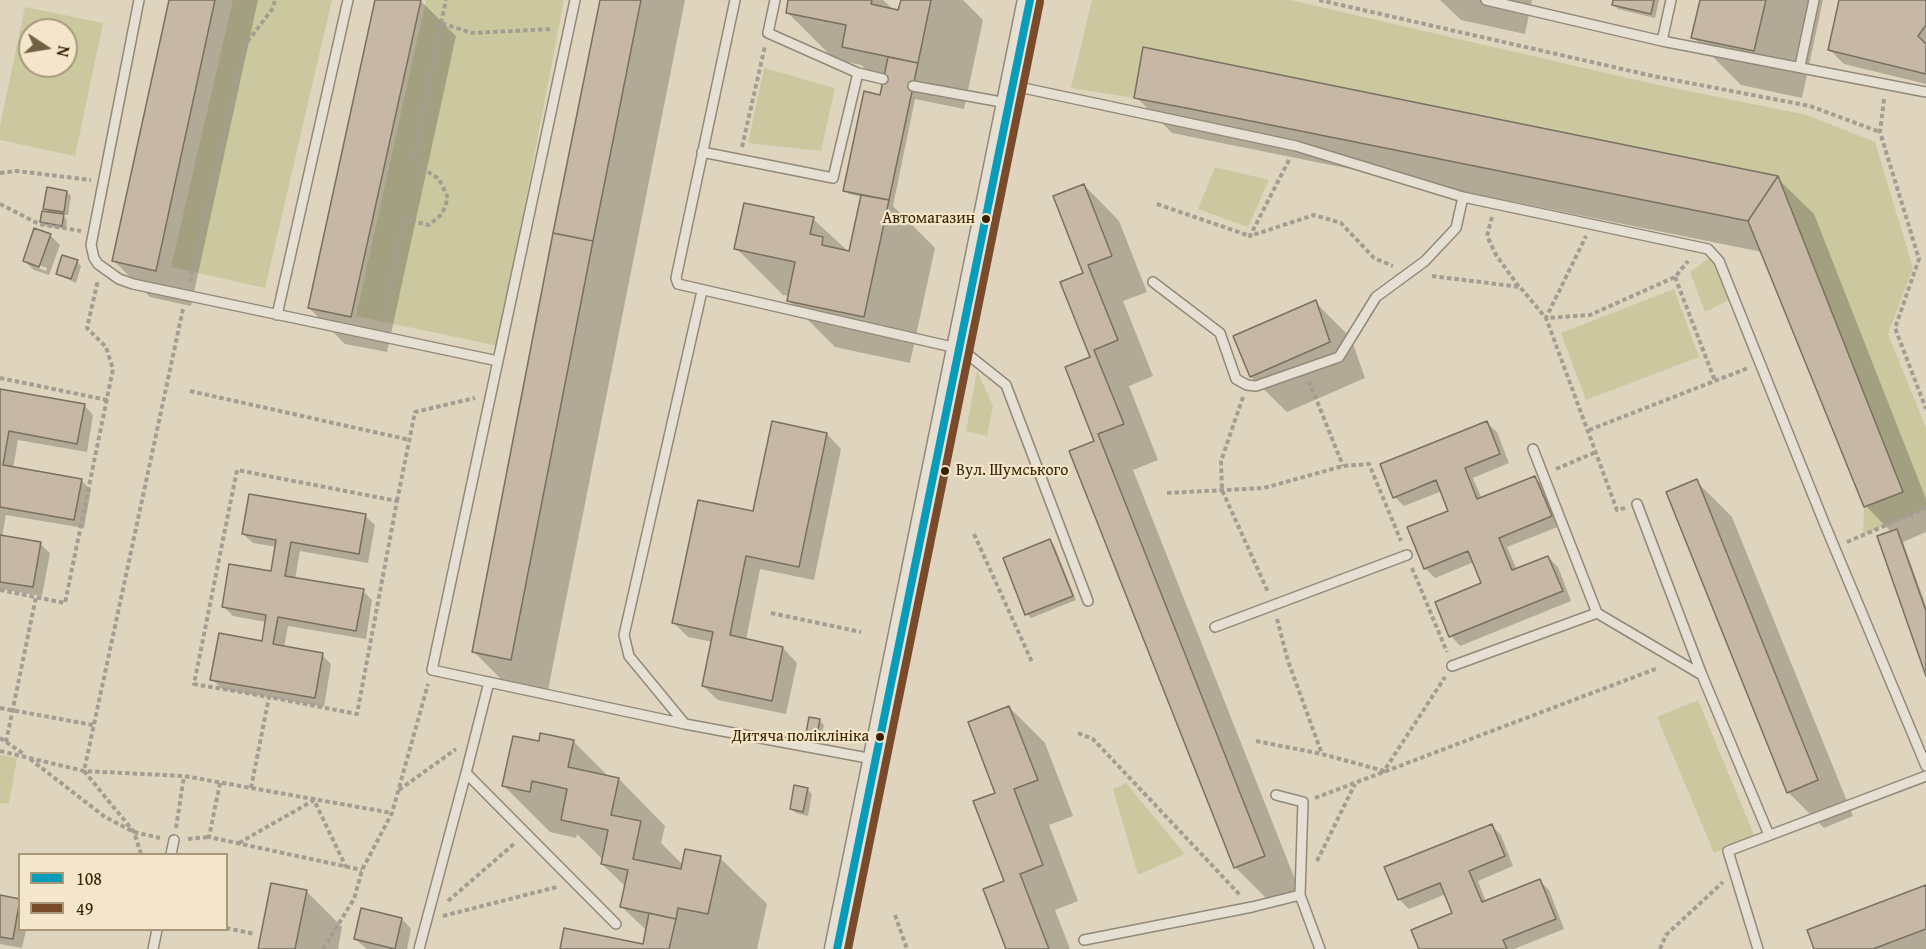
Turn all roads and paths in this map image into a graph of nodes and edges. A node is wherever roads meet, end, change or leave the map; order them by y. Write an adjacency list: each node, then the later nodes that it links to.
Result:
1 (139, 0): 30 (lane)
2 (275, 0): 45 (path)
3 (348, 0): 46 (lane)
4 (446, 0): 14 (path)
5 (575, 0): 15 (lane)
6 (735, 0): 27 (lane)
7 (775, 0): 16 (lane)
8 (1030, 0): 24 (street)
9 (1319, 0): 25 (path)
10 (1486, 0): 13 (lane)
11 (1671, 0): 17 (lane)
12 (1814, 0): 18 (lane)
13 (1515, 3): 17 (lane)
14 (441, 23): 15 (path); 48 (path)
15 (569, 31): 50 (lane)
16 (768, 33): 19 (lane); 28 (path)
17 (1662, 41): 18 (lane)
18 (1800, 66): 23 (lane)
19 (858, 73): 20 (lane); 28 (lane)
20 (883, 79)
21 (913, 86): 24 (lane)
22 (1885, 92): 25 (path)
23 (1926, 92)
24 (1011, 95): 26 (lane); 49 (street)
25 (1880, 132): 59 (path)
26 (1296, 146): 31 (lane); 37 (path)
27 (702, 152): 28 (lane); 44 (lane)
28 (739, 158)
29 (0, 173): 30 (path)
30 (104, 181): 36 (lane)
31 (1463, 197): 34 (lane); 40 (lane)
32 (0, 204): 36 (path)
33 (1157, 204): 37 (path)
34 (1495, 204): 35 (lane); 43 (path)
35 (1592, 224): 38 (lane); 47 (path)
36 (93, 233): 39 (lane)
37 (1250, 236): 40 (path)
38 (1701, 246): 41 (path); 51 (lane)
39 (102, 267): 45 (lane); 57 (path)
40 (1409, 272): 43 (path); 52 (lane)
41 (1675, 277): 47 (path); 54 (path)
42 (1153, 282): 55 (lane)
43 (1520, 287): 47 (path)
44 (702, 291): 49 (lane); 88 (lane)
45 (186, 296): 46 (lane); 89 (path)
46 (277, 315): 48 (lane)
47 (1546, 318): 60 (path)
48 (380, 337): 50 (lane)
49 (961, 349): 73 (lane); 98 (street)
50 (498, 361): 58 (lane)
51 (1760, 364): 54 (path); 69 (lane)
52 (1304, 369): 55 (lane); 64 (path)
53 (0, 378): 57 (path)
54 (1715, 381): 60 (path)
55 (1247, 385): 74 (path)
56 (190, 391): 61 (path)
57 (107, 400): 72 (path)
58 (490, 400): 61 (path); 82 (lane)
59 (1926, 409)
60 (1589, 430): 62 (path)
61 (410, 440): 65 (path)
62 (1596, 452): 63 (path); 66 (path)
63 (1535, 454): 75 (lane)
64 (1343, 466)
65 (397, 501): 85 (path); 85 (path)
66 (1637, 504): 83 (lane)
67 (1926, 508): 69 (path)
68 (974, 534): 80 (path)
69 (1834, 547): 99 (lane)
70 (1407, 555): 74 (lane)
71 (0, 590): 72 (path)
72 (36, 597): 87 (path)
73 (1088, 601)
74 (1274, 605): 77 (lane); 96 (path)
75 (1597, 612): 79 (lane); 81 (lane)
76 (771, 614): 78 (path)
77 (1215, 627)
78 (861, 632)
79 (1678, 660): 83 (lane); 101 (path)
80 (1032, 662)
81 (1452, 666)
82 (432, 670): 84 (lane); 108 (path)
83 (1702, 675): 115 (lane)
84 (489, 682): 88 (lane); 91 (lane)
85 (269, 697): 107 (path)
86 (0, 708): 87 (path)
87 (12, 710): 89 (path); 93 (path)
88 (685, 724): 98 (lane)
89 (93, 725): 100 (path)
90 (1078, 733): 126 (path)
91 (476, 735): 102 (lane); 108 (path)
92 (0, 738): 93 (path)
93 (6, 741): 97 (path)
94 (1257, 741): 96 (path)
95 (0, 752): 97 (path)
96 (1322, 754): 101 (path)
97 (27, 756): 100 (path); 113 (path)
98 (876, 760): 137 (street)
99 (1926, 766)
100 (84, 771): 103 (path); 113 (path)
101 (1384, 771): 106 (path)
102 (466, 773): 114 (lane); 128 (lane)
103 (184, 776): 105 (path); 117 (path)
104 (1926, 776): 115 (lane)
105 (220, 783): 107 (path); 116 (path)
106 (1355, 783): 111 (path); 125 (path)
107 (250, 788): 110 (path)
108 (398, 791): 112 (path)
109 (1276, 795): 111 (lane)
110 (314, 800): 112 (path); 118 (path); 121 (path)
111 (1303, 802): 125 (lane)
112 (392, 813): 122 (path)
113 (134, 832): 117 (path); 119 (path)
114 (525, 834): 124 (lane); 128 (path)
115 (1769, 835): 123 (lane)
116 (209, 837): 117 (path); 118 (path)
117 (174, 840): 120 (lane)
118 (238, 843): 121 (path)
119 (140, 853)
120 (171, 853)
121 (346, 867): 122 (path)
122 (362, 870): 135 (path)
123 (1735, 871): 140 (path); 141 (lane)
124 (573, 883): 128 (path); 129 (lane)
125 (1300, 895): 126 (lane); 139 (lane)
126 (1252, 907): 133 (lane)
127 (895, 915): 138 (path)
128 (424, 921): 136 (lane)
129 (616, 924)
130 (228, 928): 132 (path)
131 (157, 931): 134 (lane)
132 (255, 934)
133 (1084, 940)
134 (153, 949)
135 (323, 949)
136 (419, 949)
137 (837, 949)
138 (907, 949)
139 (1320, 949)
140 (1660, 949)
141 (1758, 949)

